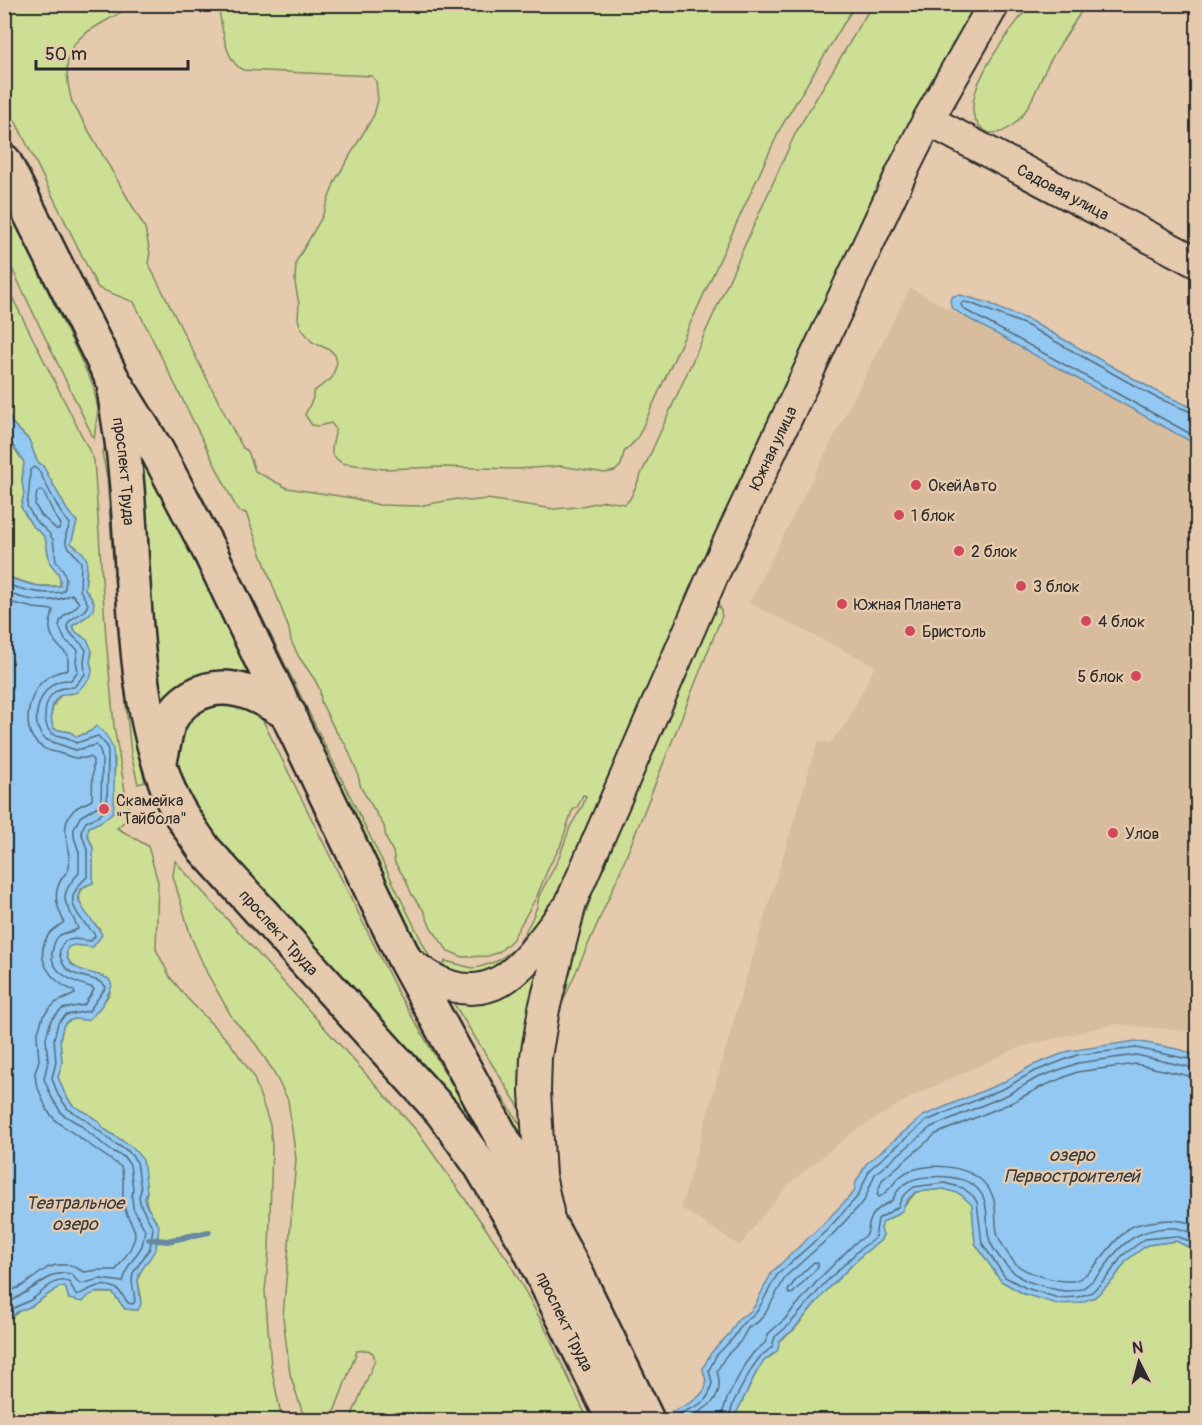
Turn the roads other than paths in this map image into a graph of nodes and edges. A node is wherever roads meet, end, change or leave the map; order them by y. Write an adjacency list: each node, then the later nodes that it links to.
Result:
1 (994, 4): 2 (street, Южная улица)
2 (927, 120): 4 (street, Садовая улица); 8 (street, Южная улица)
3 (4, 162): 5 (main road, проспект Труда)
4 (1197, 263)
5 (113, 380): 6 (main road, проспект Труда); 7 (main road, проспект Труда)
6 (289, 714): 7 (main road); 9 (main road, проспект Труда)
7 (159, 764): 11 (main road, проспект Труда)
8 (571, 902): 9 (street); 10 (street)
9 (404, 958): 10 (main road, проспект Труда)
10 (553, 1230): 11 (main road, проспект Труда)
11 (563, 1281): 12 (main road, проспект Труда); 13 (main road, проспект Труда)
12 (614, 1420)
13 (647, 1420)

